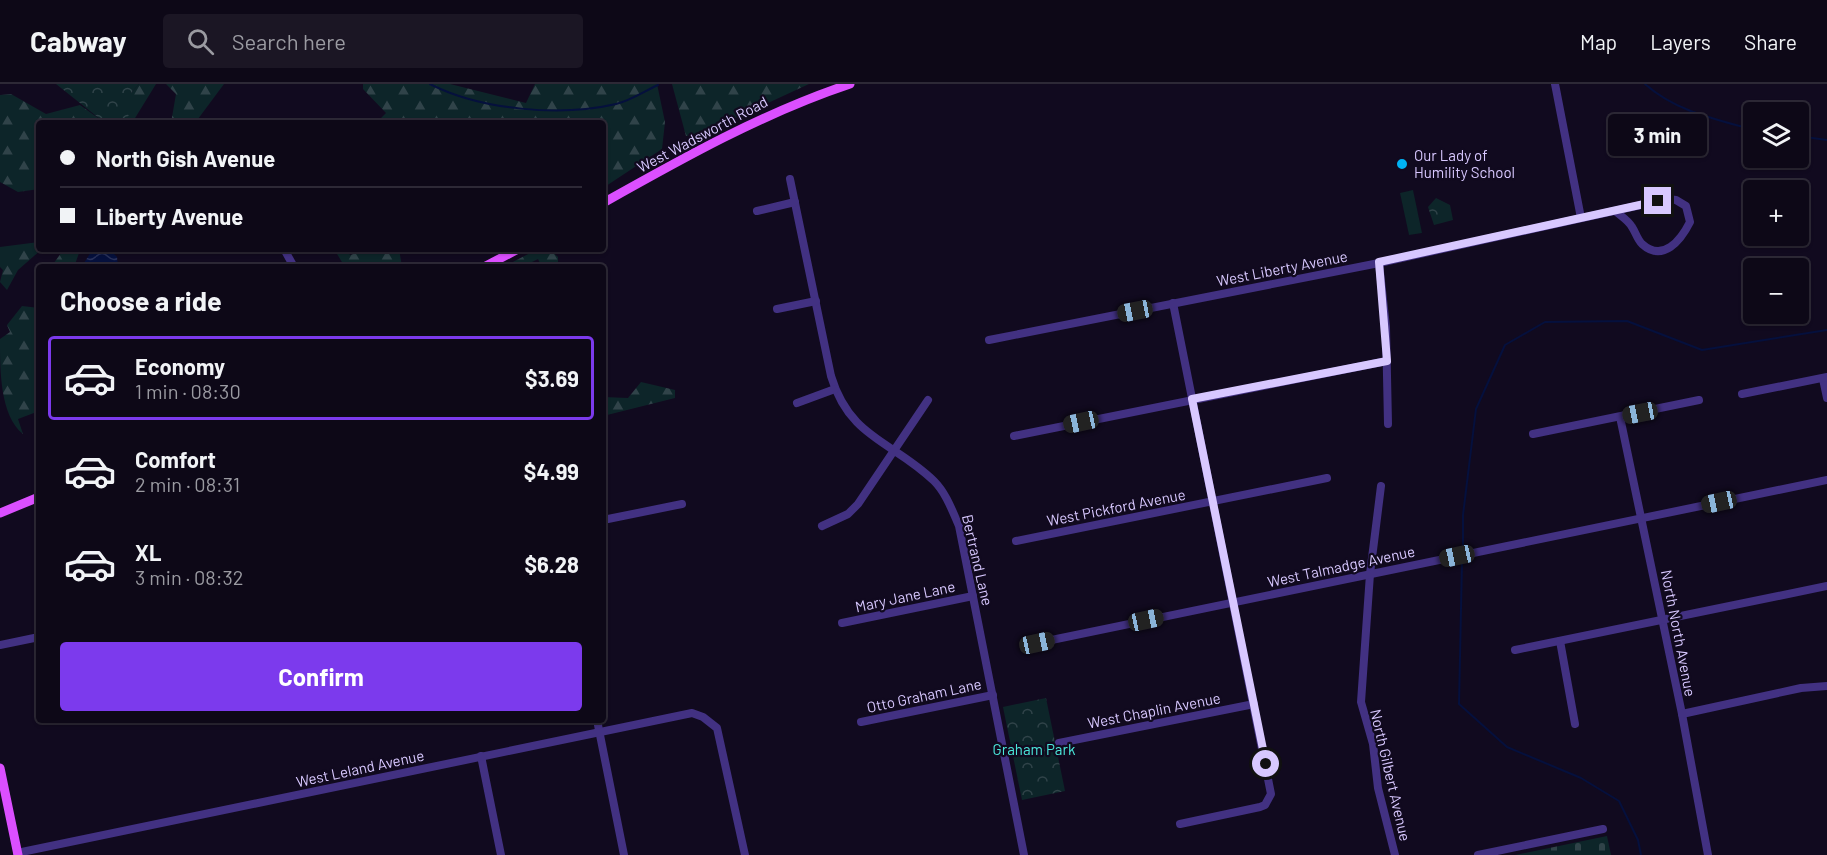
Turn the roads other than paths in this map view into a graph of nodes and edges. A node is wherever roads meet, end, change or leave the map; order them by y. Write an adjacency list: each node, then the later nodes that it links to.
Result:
1 (850, 84): 4 (main road, West Wadsworth Road)
2 (1555, 84): 8 (street)
3 (790, 179): 5 (street, Bertrand Lane)
4 (606, 200)
5 (795, 202): 6 (street); 12 (street, Bertrand Lane)
6 (757, 211)
7 (1615, 211): 7 (street, West Liberty Avenue); 8 (street, West Liberty Avenue)
8 (1581, 218): 10 (street, West Liberty Avenue)
9 (512, 252): 11 (main road)
10 (1379, 262): 13 (street, West Liberty Avenue); 16 (street)
11 (490, 264)
12 (816, 301): 14 (street); 18 (street, Bertrand Lane)
13 (1173, 303): 15 (street, West Liberty Avenue); 21 (street)
14 (777, 309)
15 (989, 340)
16 (1387, 361): 21 (street); 26 (street)
17 (1825, 378): 19 (street); 20 (street)
18 (835, 389): 24 (street); 29 (street, Bertrand Lane)
19 (1742, 394)
20 (1827, 398)
21 (1192, 399): 28 (street); 34 (street)
22 (928, 400): 29 (street)
23 (1700, 400): 25 (street)
24 (797, 403)
25 (1620, 417): 27 (street); 38 (street, North North Avenue)
26 (1388, 424)
27 (1533, 434)
28 (1014, 436)
29 (894, 452): 39 (street); 43 (street, Bertrand Lane)
30 (1327, 478): 34 (street, West Pickford Avenue)
31 (1827, 480): 38 (street, West Talmadge Avenue)
32 (1381, 486): 41 (street, North Gilbert Avenue)
33 (36, 498): 36 (main road)
34 (1213, 501): 40 (street, West Pickford Avenue); 44 (street)
35 (682, 504): 37 (street)
36 (0, 513)
37 (606, 519)
38 (1643, 519): 41 (street, West Talmadge Avenue); 45 (street, North North Avenue)
39 (822, 526)
40 (1016, 541)
41 (1370, 574): 44 (street, West Talmadge Avenue); 70 (street, North Gilbert Avenue)
42 (1827, 586): 45 (street)
43 (973, 596): 46 (street, Mary Jane Lane); 53 (street, Bertrand Lane)
44 (1233, 602): 49 (street, West Talmadge Avenue); 54 (street)
45 (1663, 621): 48 (street); 55 (street, North North Avenue)
46 (842, 623)
47 (36, 638): 50 (street)
48 (1560, 641): 51 (street); 58 (street)
49 (1037, 643)
50 (0, 645)
51 (1515, 650)
52 (1827, 686): 55 (street)
53 (993, 695): 56 (street, Otto Graham Lane); 69 (street, Bertrand Lane)
54 (1254, 704): 60 (street, West Chaplin Avenue); 63 (street)
55 (1682, 714): 72 (street, North North Avenue)
56 (861, 722)
57 (598, 723): 59 (street)
58 (1575, 724)
59 (599, 731): 61 (street, West Leland Avenue); 67 (street); 68 (street, West Leland Avenue)
60 (1059, 743)
61 (481, 756): 65 (street, West Leland Avenue); 66 (street)
62 (0, 768): 65 (main road)
63 (1180, 824)
64 (1603, 829): 71 (street)
65 (18, 854)
66 (501, 855)
67 (624, 855)
68 (745, 855)
69 (1024, 855)
70 (1395, 855)
71 (1478, 855)
72 (1708, 855)

